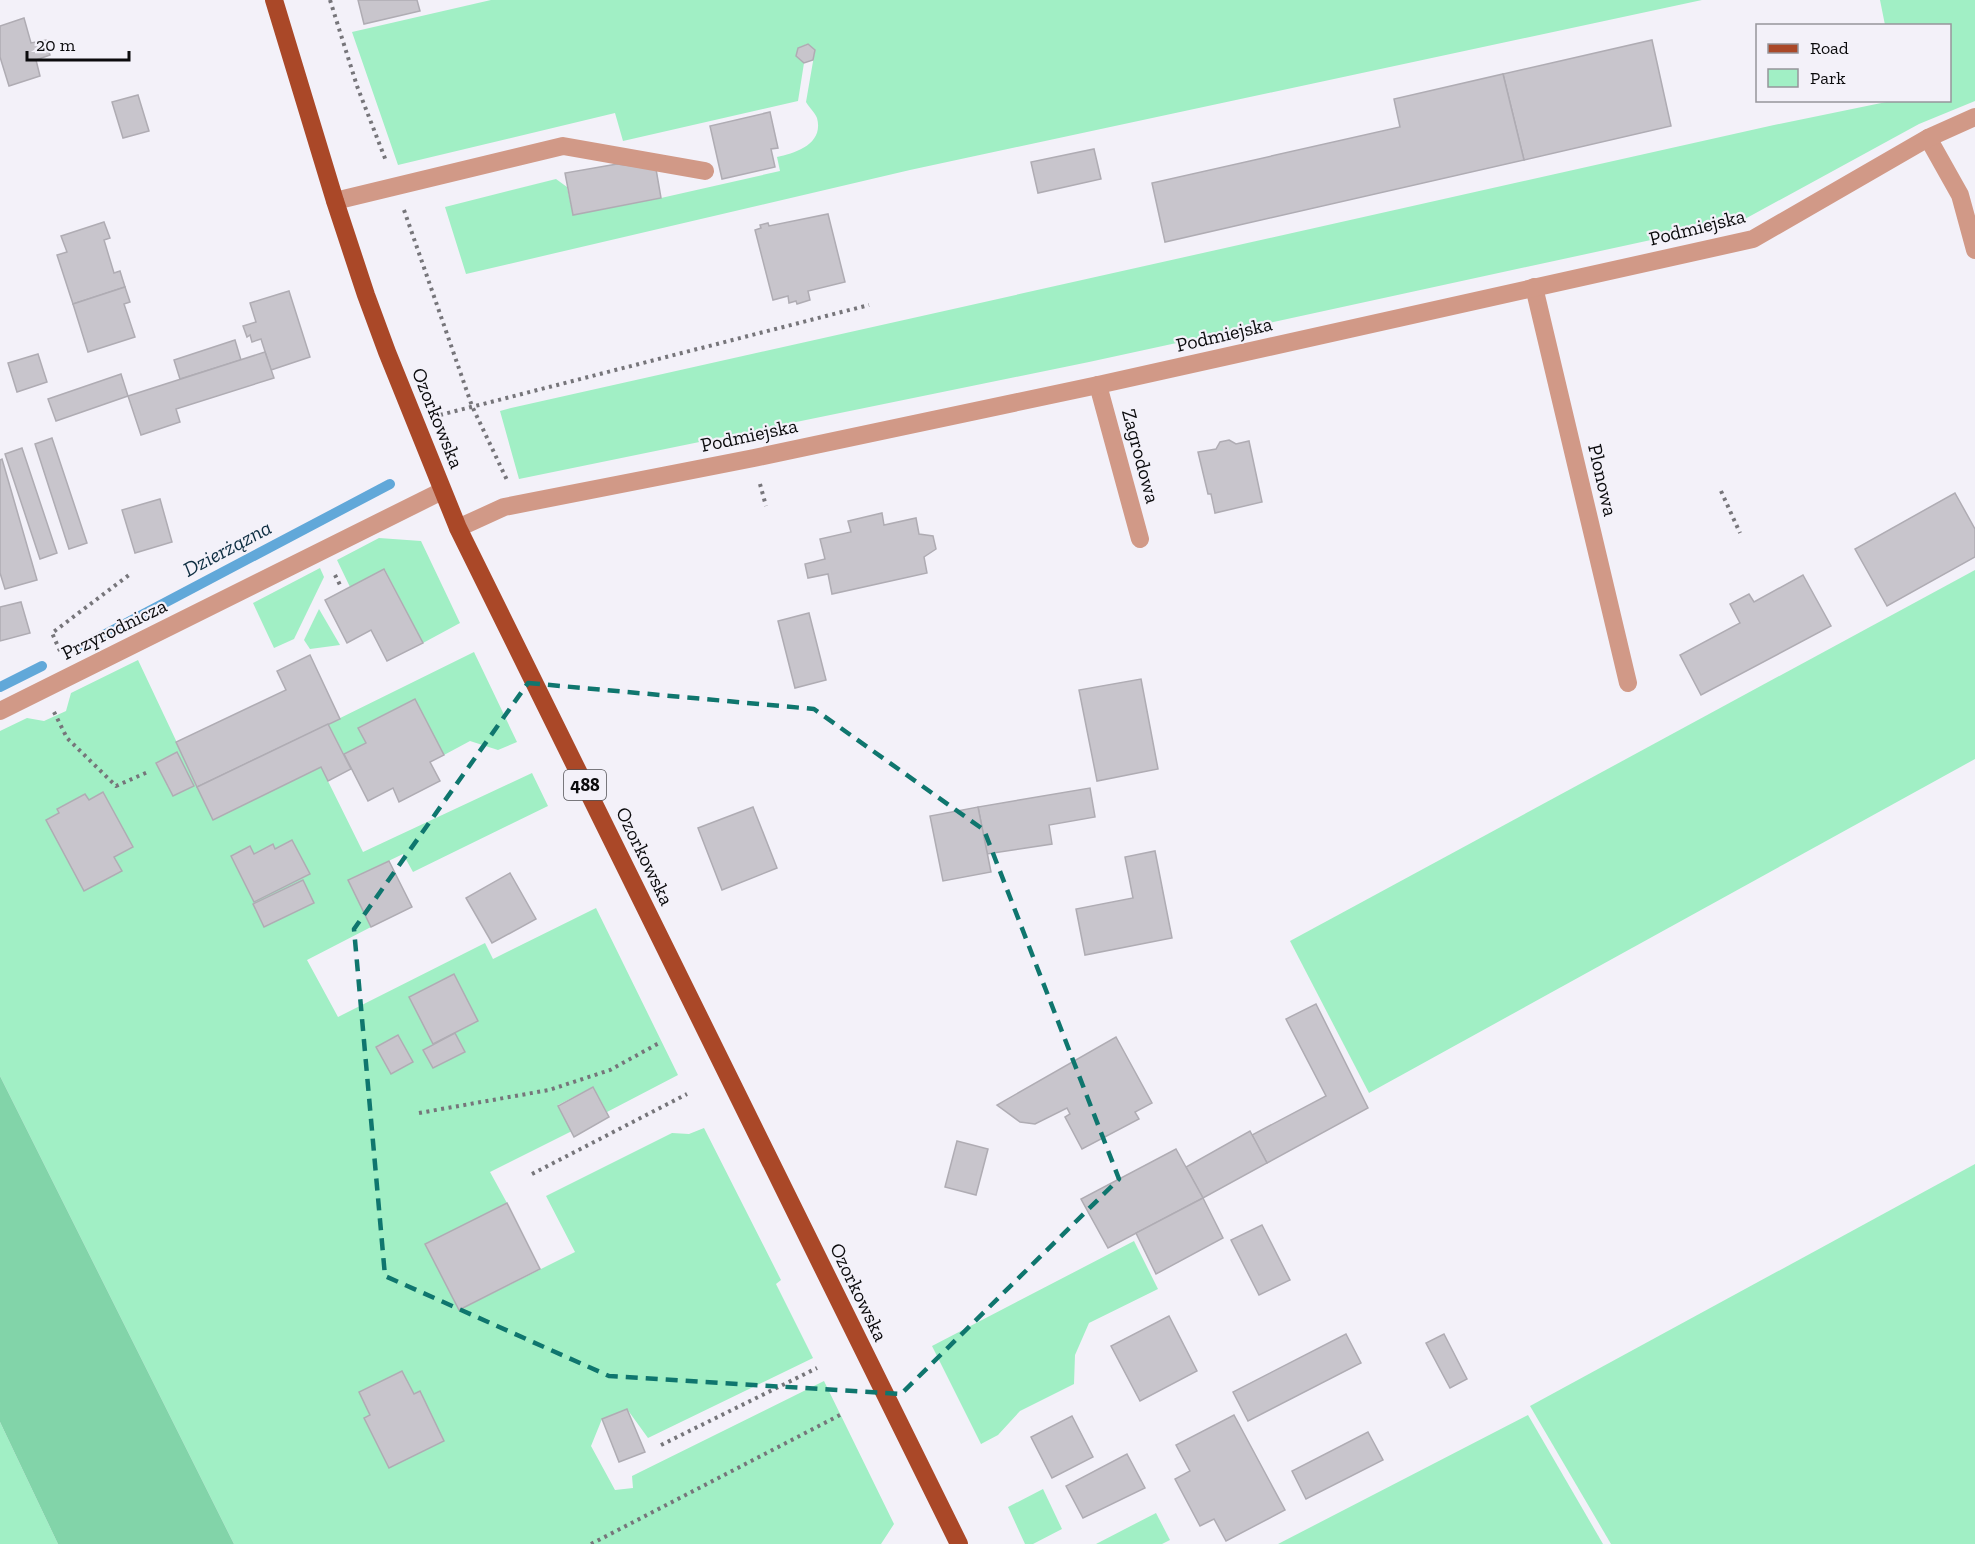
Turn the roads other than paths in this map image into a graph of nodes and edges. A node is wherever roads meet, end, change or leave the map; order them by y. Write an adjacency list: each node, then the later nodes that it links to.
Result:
1 (274, 0): 5 (main road, Ozorkowska / 488)
2 (1975, 117): 3 (street, Podmiejska)
3 (1928, 138): 6 (street); 7 (street, Podmiejska)
4 (705, 171): 5 (street)
5 (335, 201): 9 (main road, Ozorkowska / 488)
6 (1975, 250)
7 (1534, 287): 8 (street, Podmiejska); 12 (street, Plonowa)
8 (1098, 385): 10 (street, Podmiejska); 11 (street, Zagrodowa)
9 (442, 491): 10 (main road, Ozorkowska / 488); 13 (street, Przyrodnicza)
10 (458, 528): 14 (main road, Ozorkowska / 488)
11 (1140, 539)
12 (1628, 684)
13 (0, 711)
14 (959, 1544)

